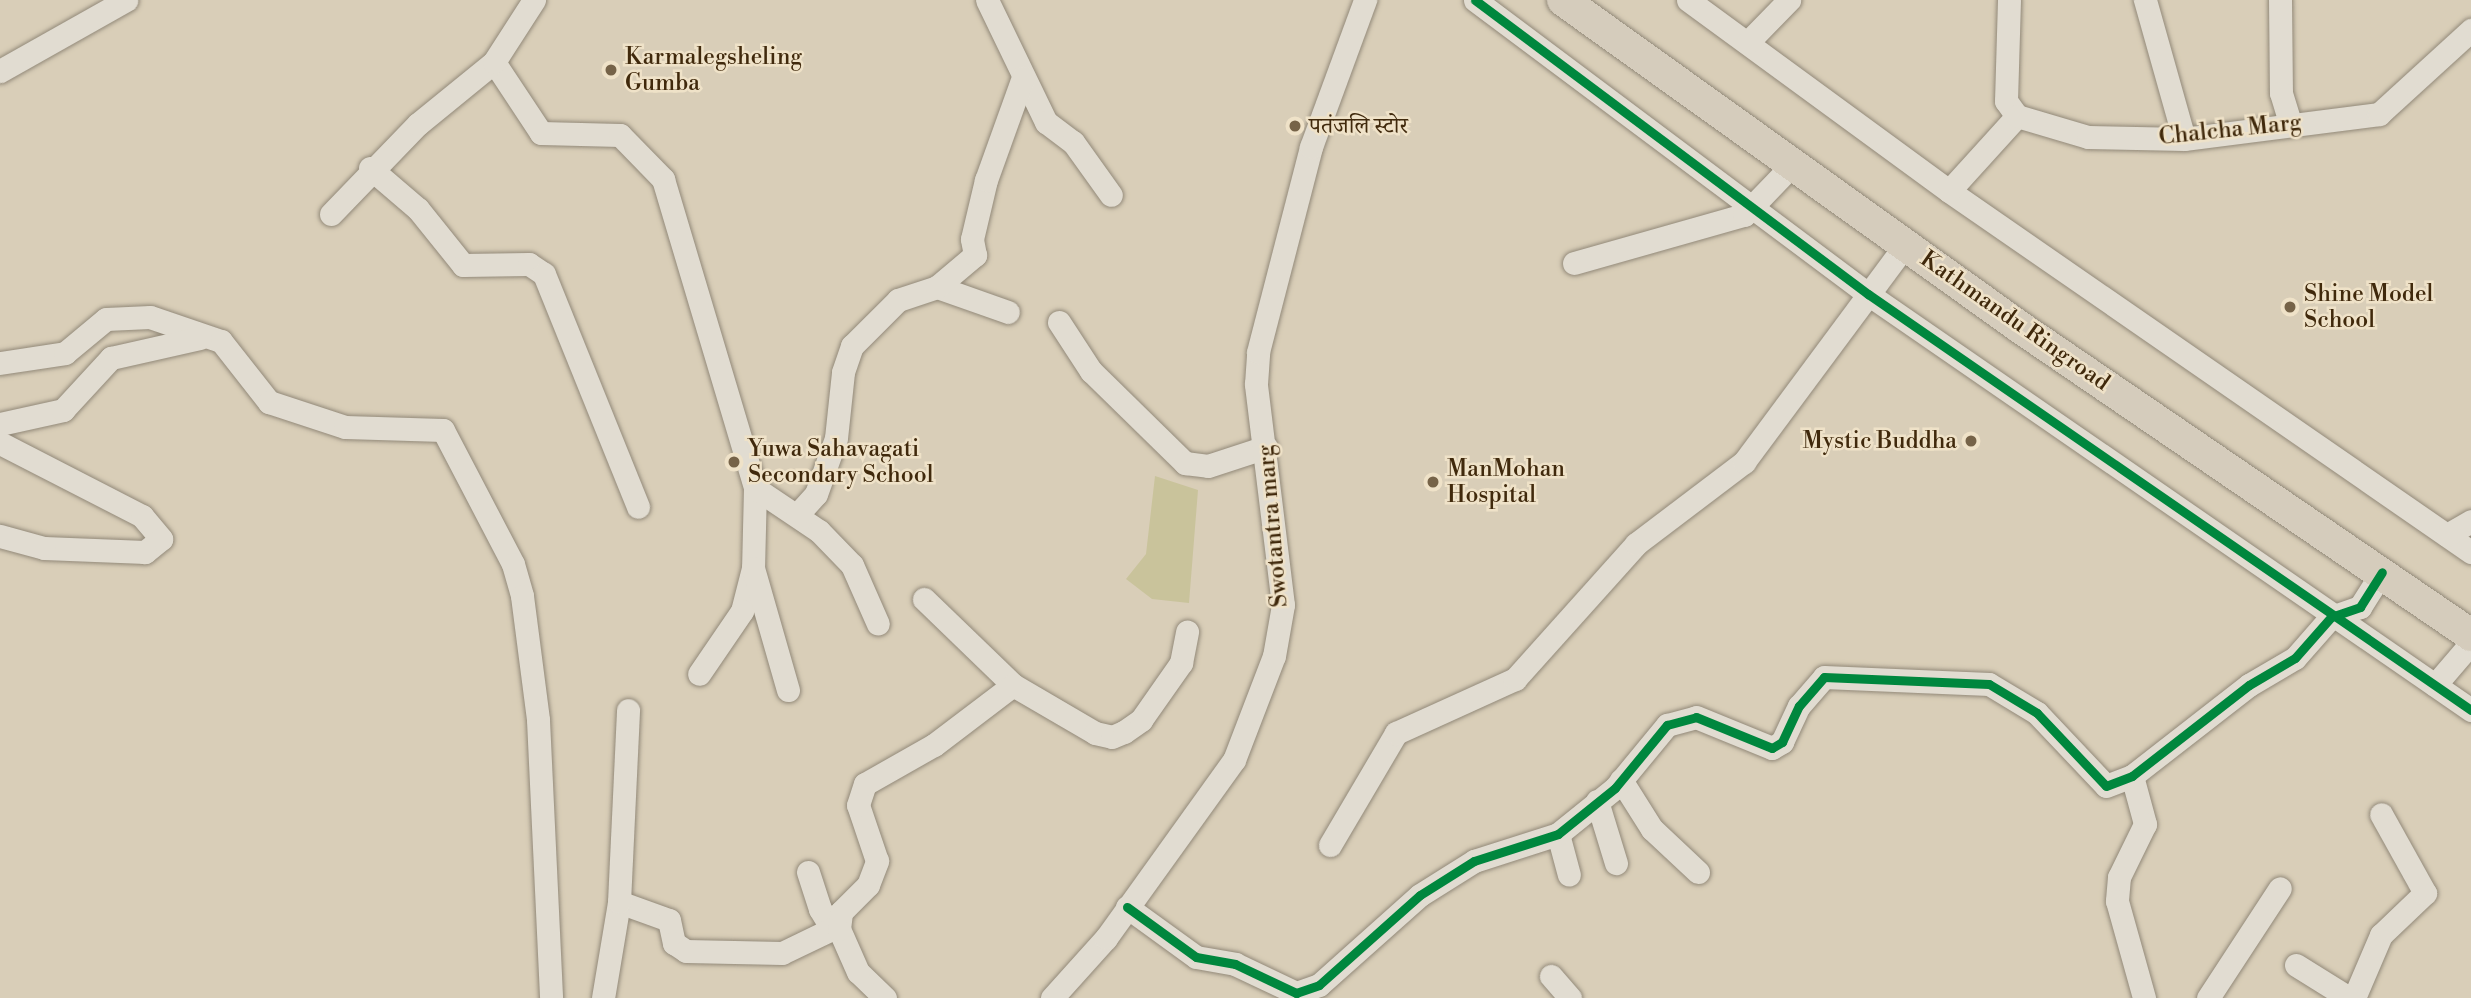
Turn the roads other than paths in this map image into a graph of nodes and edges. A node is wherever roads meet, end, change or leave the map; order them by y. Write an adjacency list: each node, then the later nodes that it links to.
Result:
1 (126, 0): 15 (street)
2 (534, 0): 14 (street)
3 (987, 0): 16 (street)
4 (1365, 0): 36 (street, Swotantra marg)
5 (1475, 0): 24 (street)
6 (1563, 0): 20 (highway, Kathmandu Ringroad)
7 (1688, 0): 13 (street)
8 (1789, 0): 13 (street)
9 (2008, 0): 17 (street)
10 (2145, 0): 19 (street)
11 (2280, 0): 18 (street)
12 (2471, 30): 18 (street, Chalcha Marg)
13 (1748, 42): 22 (street)
14 (494, 62): 21 (street); 37 (street)
15 (0, 71)
16 (1023, 77): 23 (street); 28 (street)
17 (2017, 116): 19 (street, Chalcha Marg); 22 (street)
18 (2290, 124): 19 (street, Chalcha Marg)
19 (2184, 139)
20 (1794, 163): 24 (street); 26 (highway, Kathmandu Ringroad)
21 (370, 168): 25 (street); 38 (street)
22 (1949, 191): 41 (street)
23 (1111, 195)
24 (1755, 209): 27 (street); 29 (street)
25 (331, 214)
26 (1906, 244): 29 (street); 45 (highway, Kathmandu Ringroad)
27 (1574, 263)
28 (937, 287): 30 (street); 39 (street)
29 (1868, 295): 47 (street); 65 (street)
30 (1008, 312)
31 (1059, 322): 36 (street)
32 (200, 338): 33 (street); 34 (street); 77 (street)
33 (0, 362)
34 (0, 424)
35 (0, 443): 42 (street)
36 (1266, 447): 72 (street, Swotantra marg)
37 (755, 488): 39 (street); 44 (street)
38 (638, 507)
39 (797, 515): 48 (street)
40 (2471, 521): 41 (street)
41 (2446, 535): 43 (street)
42 (0, 536)
43 (2471, 552)
44 (753, 568): 52 (street); 55 (street)
45 (2382, 572): 47 (street); 50 (highway, Kathmandu Ringroad)
46 (925, 599): 53 (street)
47 (2330, 617): 54 (street); 60 (street)
48 (878, 624)
49 (1187, 632): 53 (street)
50 (2471, 635)
51 (2471, 643): 54 (street)
52 (699, 674)
53 (1013, 685): 58 (street)
54 (2435, 685): 57 (street)
55 (788, 690)
56 (628, 710): 71 (street)
57 (2471, 710)
58 (934, 745): 59 (street); 73 (street)
59 (875, 767)
60 (2132, 776): 61 (street); 82 (street)
61 (1621, 780): 62 (street); 68 (street)
62 (1597, 802): 64 (street); 66 (street)
63 (2381, 814): 84 (street)
64 (1558, 834): 69 (street); 76 (street)
65 (1330, 845)
66 (1616, 863)
67 (808, 872): 73 (street)
68 (1698, 872)
69 (1569, 875)
70 (2280, 888): 83 (street)
71 (620, 902): 73 (street); 78 (street)
72 (1127, 906): 76 (street); 80 (street, Swotantra marg)
73 (836, 929): 79 (street)
74 (2296, 965): 84 (street)
75 (1550, 976): 81 (street)
76 (1296, 996)
77 (551, 998)
78 (603, 998)
79 (885, 998)
80 (1052, 998)
81 (1570, 998)
82 (2144, 998)
83 (2208, 998)
84 (2351, 998)

